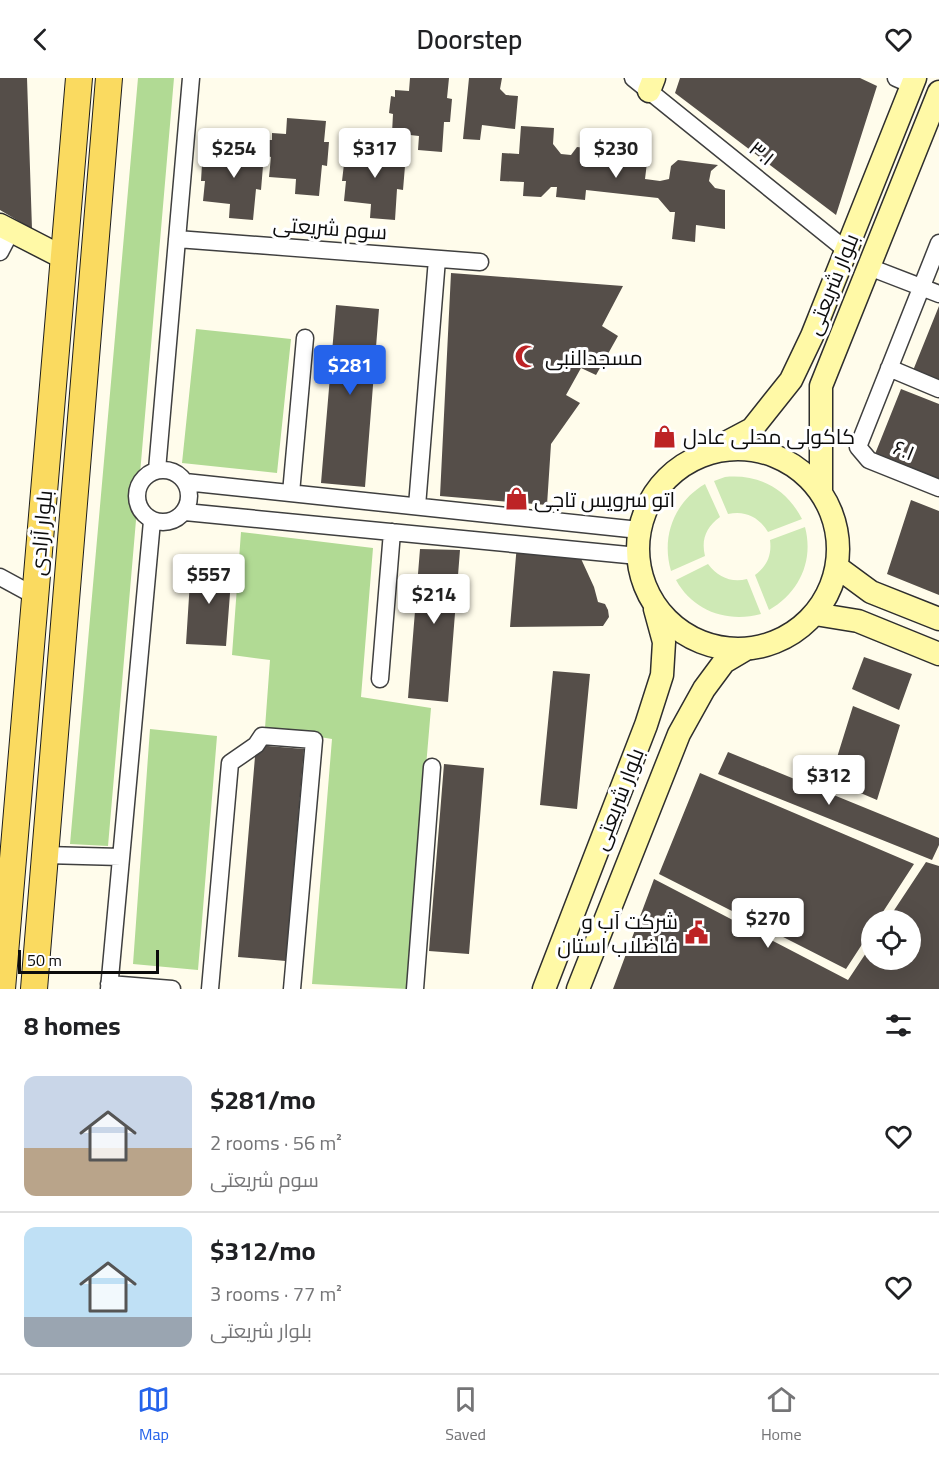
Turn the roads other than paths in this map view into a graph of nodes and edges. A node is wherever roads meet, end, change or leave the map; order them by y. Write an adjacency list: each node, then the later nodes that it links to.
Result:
1 (79, 78): 12 (main road, بلوار آزادی)
2 (109, 78): 30 (main road, بلوار آزادی)
3 (191, 78): 8 (street)
4 (908, 80): 10 (main road, بلوار شریعتی)
5 (645, 82): 10 (street, ۳.۱)
6 (939, 92): 15 (main road, بلوار شریعتی)
7 (6, 228): 11 (street); 12 (main road)
8 (177, 239): 13 (street, سوم شریعتی); 24 (street)
9 (939, 243): 16 (street)
10 (846, 250): 20 (main road, بلوار شریعتی)
11 (0, 252)
12 (63, 258): 29 (main road, بلوار آزادی)
13 (437, 259): 14 (street, سوم شریعتی); 31 (street)
14 (480, 262)
15 (869, 267): 16 (street); 21 (main road, بلوار شریعتی)
16 (922, 287): 17 (street); 19 (street)
17 (939, 294)
18 (305, 338): 27 (street)
19 (889, 368): 22 (street); 26 (street, ۶.۱)
20 (790, 380): 21 (main road); 23 (main road, بلوار شریعتی)
21 (821, 386): 28 (main road, بلوار شریعتی)
22 (939, 388)
23 (704, 454): 28 (main road); 34 (main road)
24 (157, 470): 25 (street); 33 (street)
25 (185, 482): 27 (street); 32 (street)
26 (939, 488)
27 (291, 493): 31 (street)
28 (821, 493): 37 (main road)
29 (44, 494): 30 (main road); 39 (main road, بلوار آزادی)
30 (75, 496): 48 (main road, بلوار آزادی)
31 (417, 506): 34 (street)
32 (185, 512): 33 (street); 35 (street)
33 (152, 521): 49 (street)
34 (639, 530): 36 (main road)
35 (392, 532): 36 (street); 45 (street)
36 (638, 556): 40 (main road)
37 (837, 567): 41 (main road); 42 (main road)
38 (0, 577): 39 (street)
39 (35, 596): 47 (main road, بلوار آزادی)
40 (654, 605): 43 (main road); 58 (main road, بلوار شریعتی)
41 (815, 614): 43 (main road); 44 (main road)
42 (939, 619)
43 (746, 649): 59 (main road, بلوار شریعتی)
44 (939, 654)
45 (380, 679)
46 (432, 767): 57 (street)
47 (9, 806): 50 (main road, بلوار آزادی)
48 (45, 855): 49 (street); 53 (main road, بلوار آزادی)
49 (121, 857): 51 (street)
50 (3, 935): 52 (main road, بلوار آزادی)
51 (109, 987): 54 (street)
52 (2, 989)
53 (34, 989)
54 (172, 989)
55 (210, 989): 56 (street)
56 (292, 989)
57 (415, 989)
58 (544, 989)
59 (578, 989)

